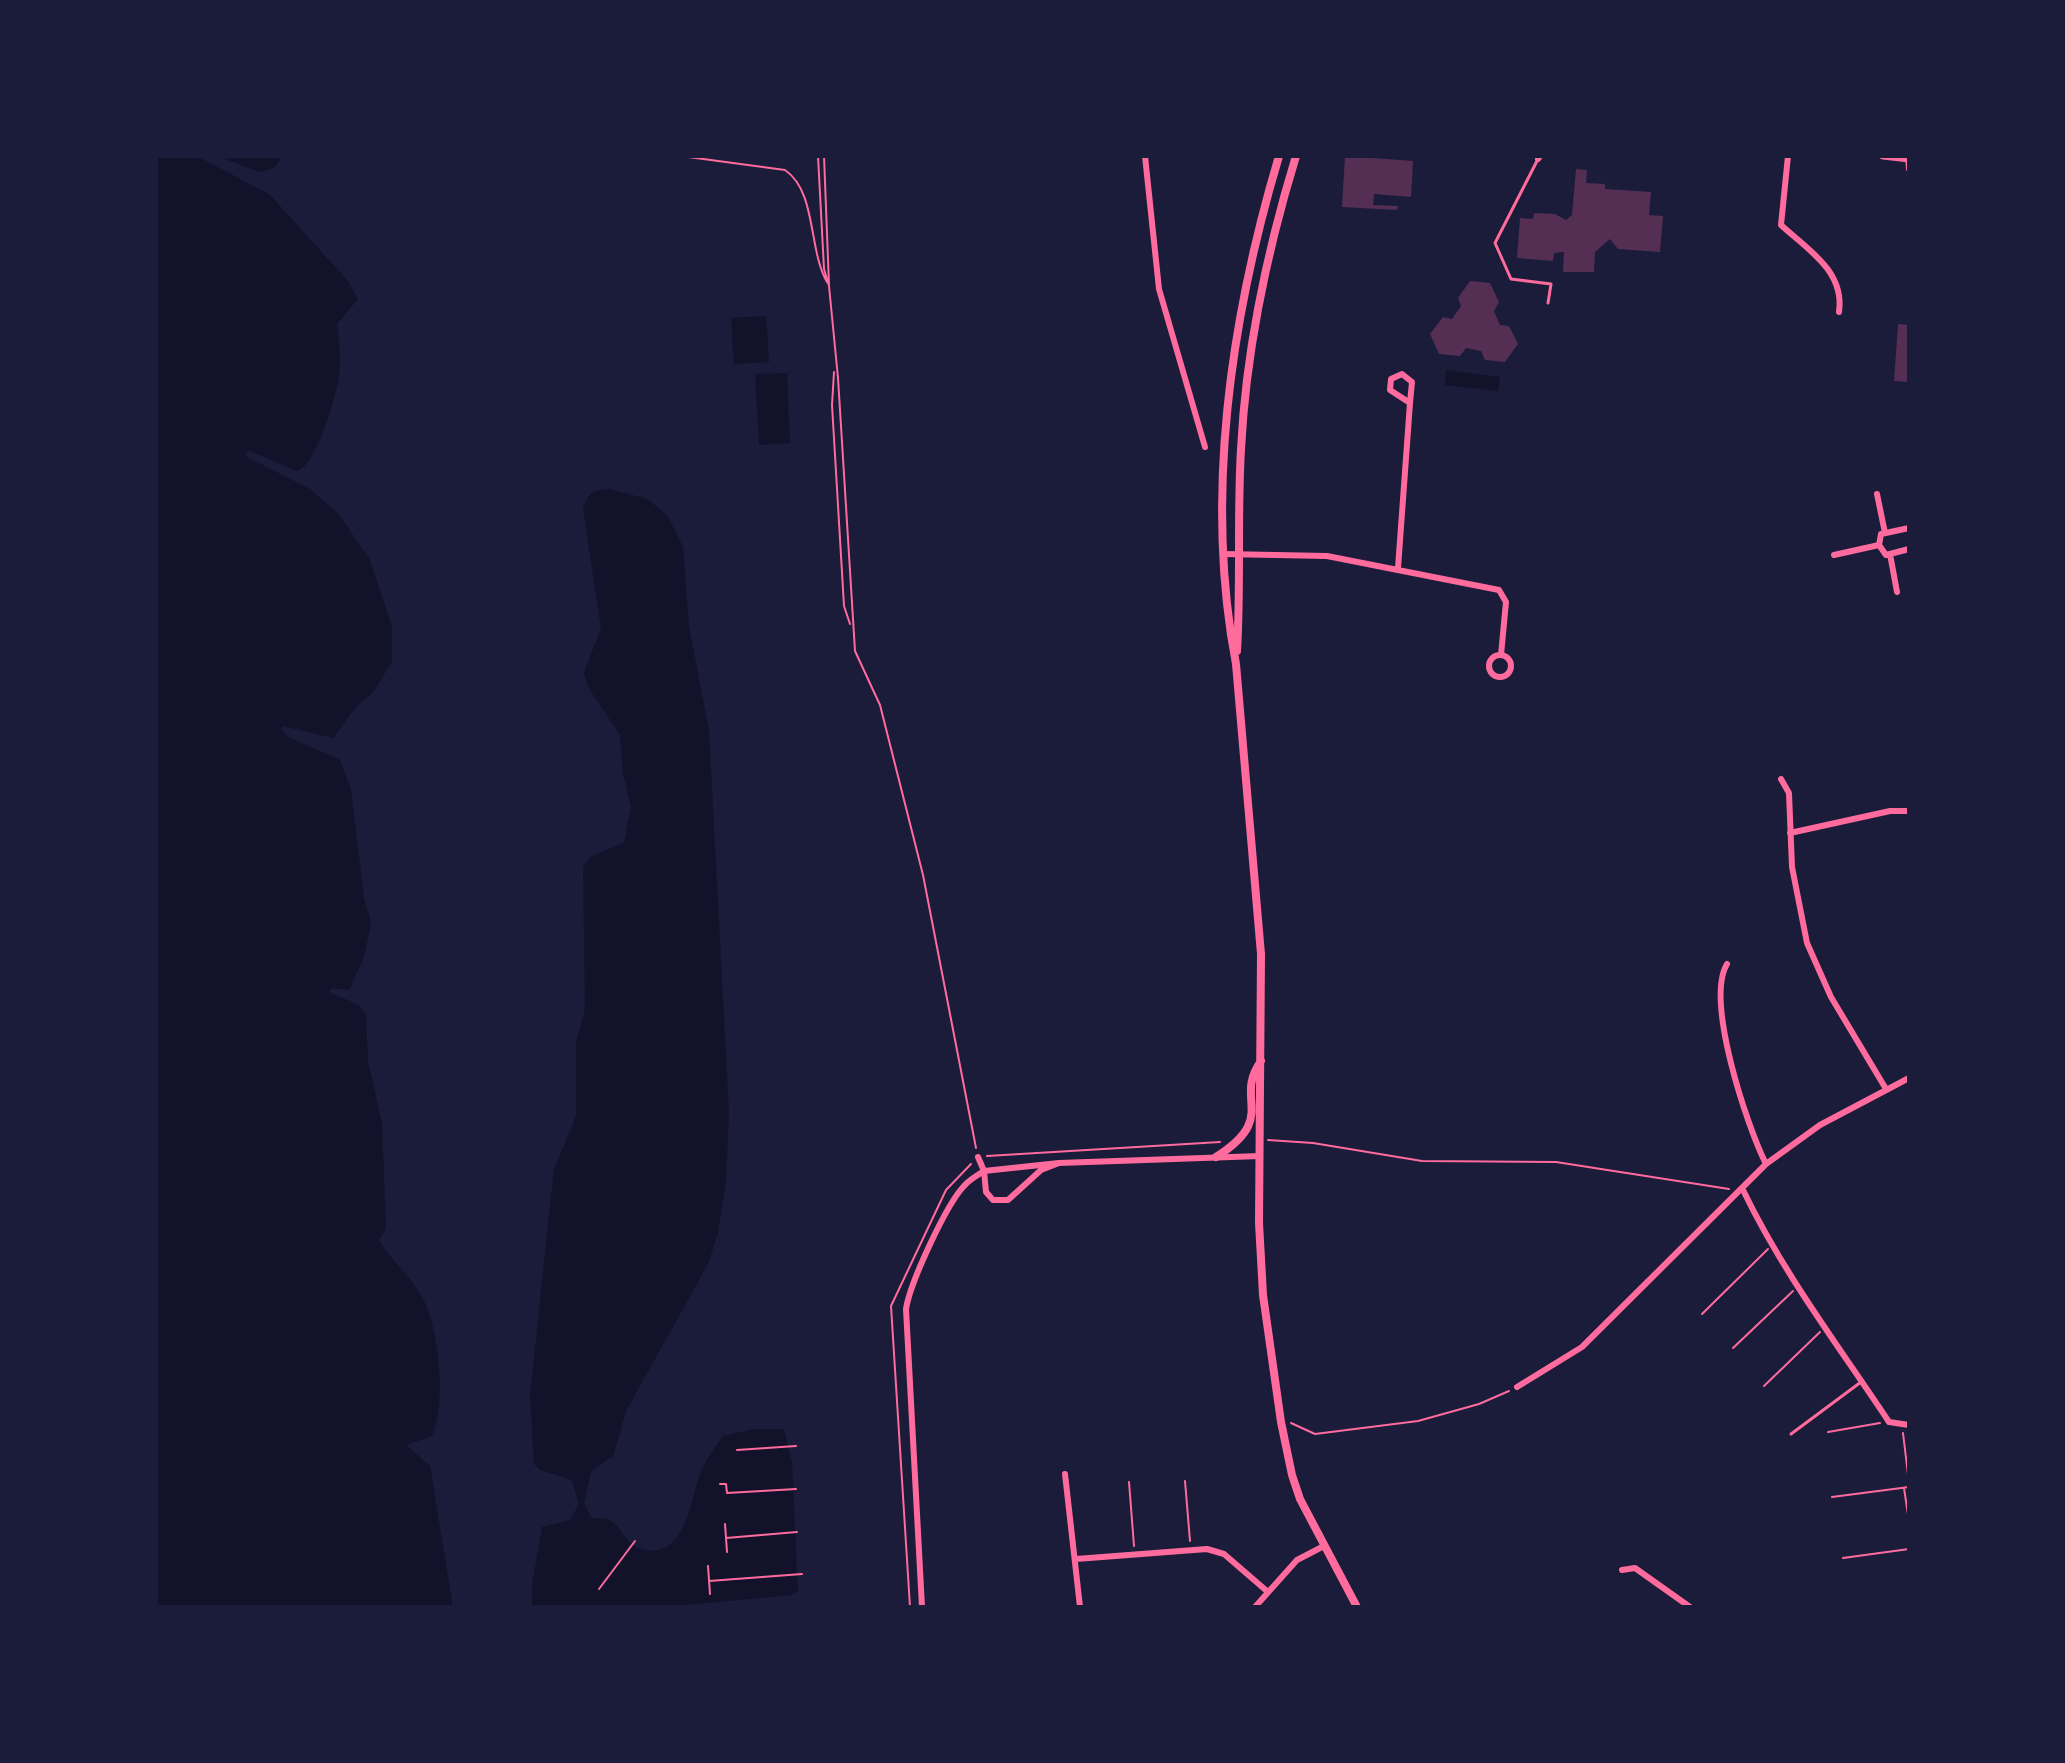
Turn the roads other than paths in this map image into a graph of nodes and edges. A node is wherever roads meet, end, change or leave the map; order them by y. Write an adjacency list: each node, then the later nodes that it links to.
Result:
1 (1145, 156): 12 (street)
2 (1279, 156): 19 (main road)
3 (1296, 156): 18 (main road)
4 (1788, 156): 10 (street)
5 (1883, 156): 7 (street)
6 (1539, 157): 9 (lane)
7 (1909, 158): 8 (street)
8 (1909, 169)
9 (1548, 303)
10 (1839, 312)
11 (1410, 403): 11 (street); 22 (street)
12 (1205, 447)
13 (1877, 494): 15 (street)
14 (1909, 528): 15 (street)
15 (1885, 533): 16 (street)
16 (1879, 545): 20 (street); 21 (street)
17 (1909, 549): 20 (street)
18 (1237, 553): 19 (street); 22 (street); 25 (main road)
19 (1223, 554): 25 (main road)
20 (1890, 554): 23 (street)
21 (1834, 555)
22 (1398, 568): 24 (street)
23 (1897, 592)
24 (1501, 655)
25 (1236, 664): 30 (main road)
26 (1781, 779): 28 (street)
27 (1909, 811): 28 (street)
28 (1790, 833): 32 (street)
29 (1727, 964): 37 (street)
30 (1262, 1061): 33 (main road); 35 (main road)
31 (1909, 1078): 32 (street)
32 (1886, 1089): 37 (street)
33 (1260, 1156): 35 (street); 45 (main road)
34 (978, 1157): 38 (street)
35 (1216, 1157): 36 (street)
36 (1059, 1163): 38 (street); 38 (street)
37 (1766, 1164): 39 (street)
38 (984, 1171): 49 (street)
39 (1743, 1190): 40 (street); 41 (street)
40 (1861, 1382): 42 (street); 43 (lane)
41 (1517, 1387)
42 (1906, 1425)
43 (1791, 1434)
44 (1065, 1474): 46 (street)
45 (1324, 1546): 48 (street); 52 (main road)
46 (1076, 1559): 48 (street); 50 (street)
47 (1622, 1570): 53 (street)
48 (1268, 1592): 51 (street)
49 (922, 1607)
50 (1080, 1607)
51 (1255, 1607)
52 (1357, 1607)
53 (1690, 1607)

